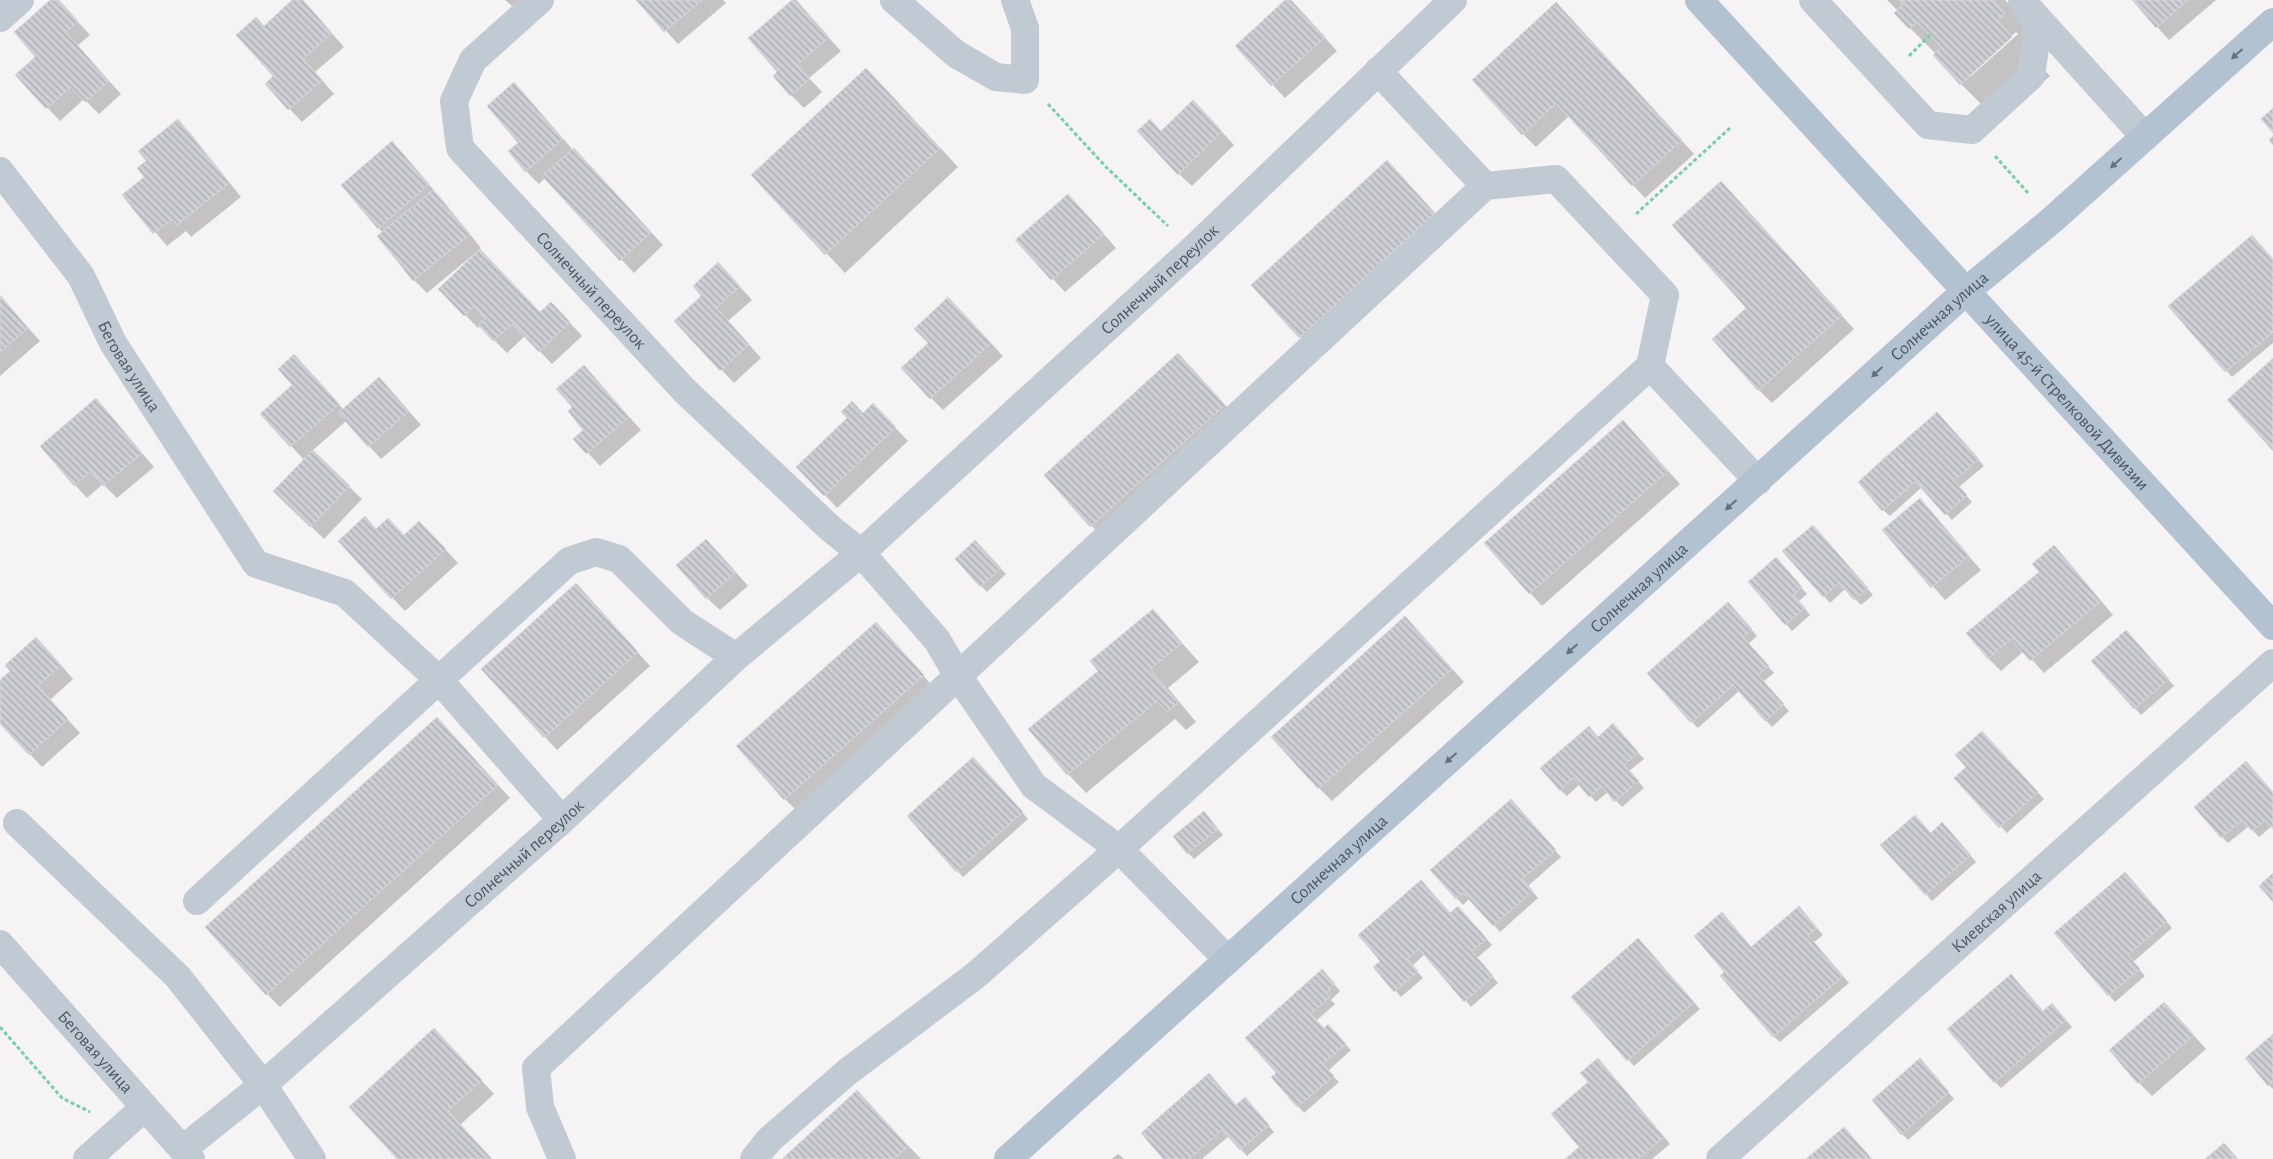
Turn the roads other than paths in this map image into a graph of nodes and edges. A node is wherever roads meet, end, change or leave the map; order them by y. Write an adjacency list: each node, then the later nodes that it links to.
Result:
1 (20, 0): 9 (street)
2 (540, 0): 18 (street, Солнечный переулок)
3 (894, 0): 4 (street)
4 (1015, 0)
5 (1453, 0): 11 (street, Солнечный переулок)
6 (1698, 0): 15 (main road, улица 45-й Стрелковой Дивизии)
7 (1814, 0): 8 (street)
8 (2022, 0): 12 (street)
9 (0, 18)
10 (2273, 22): 12 (main road, Солнечная улица, one-way to 12)
11 (1378, 71): 14 (street); 18 (street, Солнечный переулок)
12 (2145, 136): 15 (main road, Солнечная улица, one-way to 15)
13 (0, 171): 23 (street, Беговая улица)
14 (1485, 186): 16 (street); 22 (street)
15 (1965, 292): 17 (main road, Солнечная улица, one-way to 17); 19 (main road, улица 45-й Стрелковой Дивизии)
16 (1650, 366): 17 (street); 26 (street)
17 (1758, 481): 29 (main road, Солнечная улица, one-way to 29)
18 (860, 553): 20 (street, Солнечный переулок); 22 (street)
19 (2273, 626)
20 (736, 657): 23 (street); 24 (street, Солнечный переулок)
21 (2273, 663): 38 (street, Киевская улица)
22 (958, 676): 26 (street); 35 (street)
23 (439, 680): 24 (street); 27 (street)
24 (562, 820): 30 (street, Солнечный переулок)
25 (17, 823): 30 (street)
26 (1119, 848): 29 (street); 36 (street)
27 (197, 901)
28 (5, 960): 31 (street, Беговая улица)
29 (1228, 960): 37 (main road, Солнечная улица)
30 (263, 1085): 32 (street, Солнечный переулок); 34 (street)
31 (145, 1107): 32 (street, Беговая улица); 33 (street)
32 (187, 1154)
33 (87, 1159)
34 (312, 1159)
35 (562, 1159)
36 (754, 1159)
37 (1008, 1159)
38 (1720, 1159)

